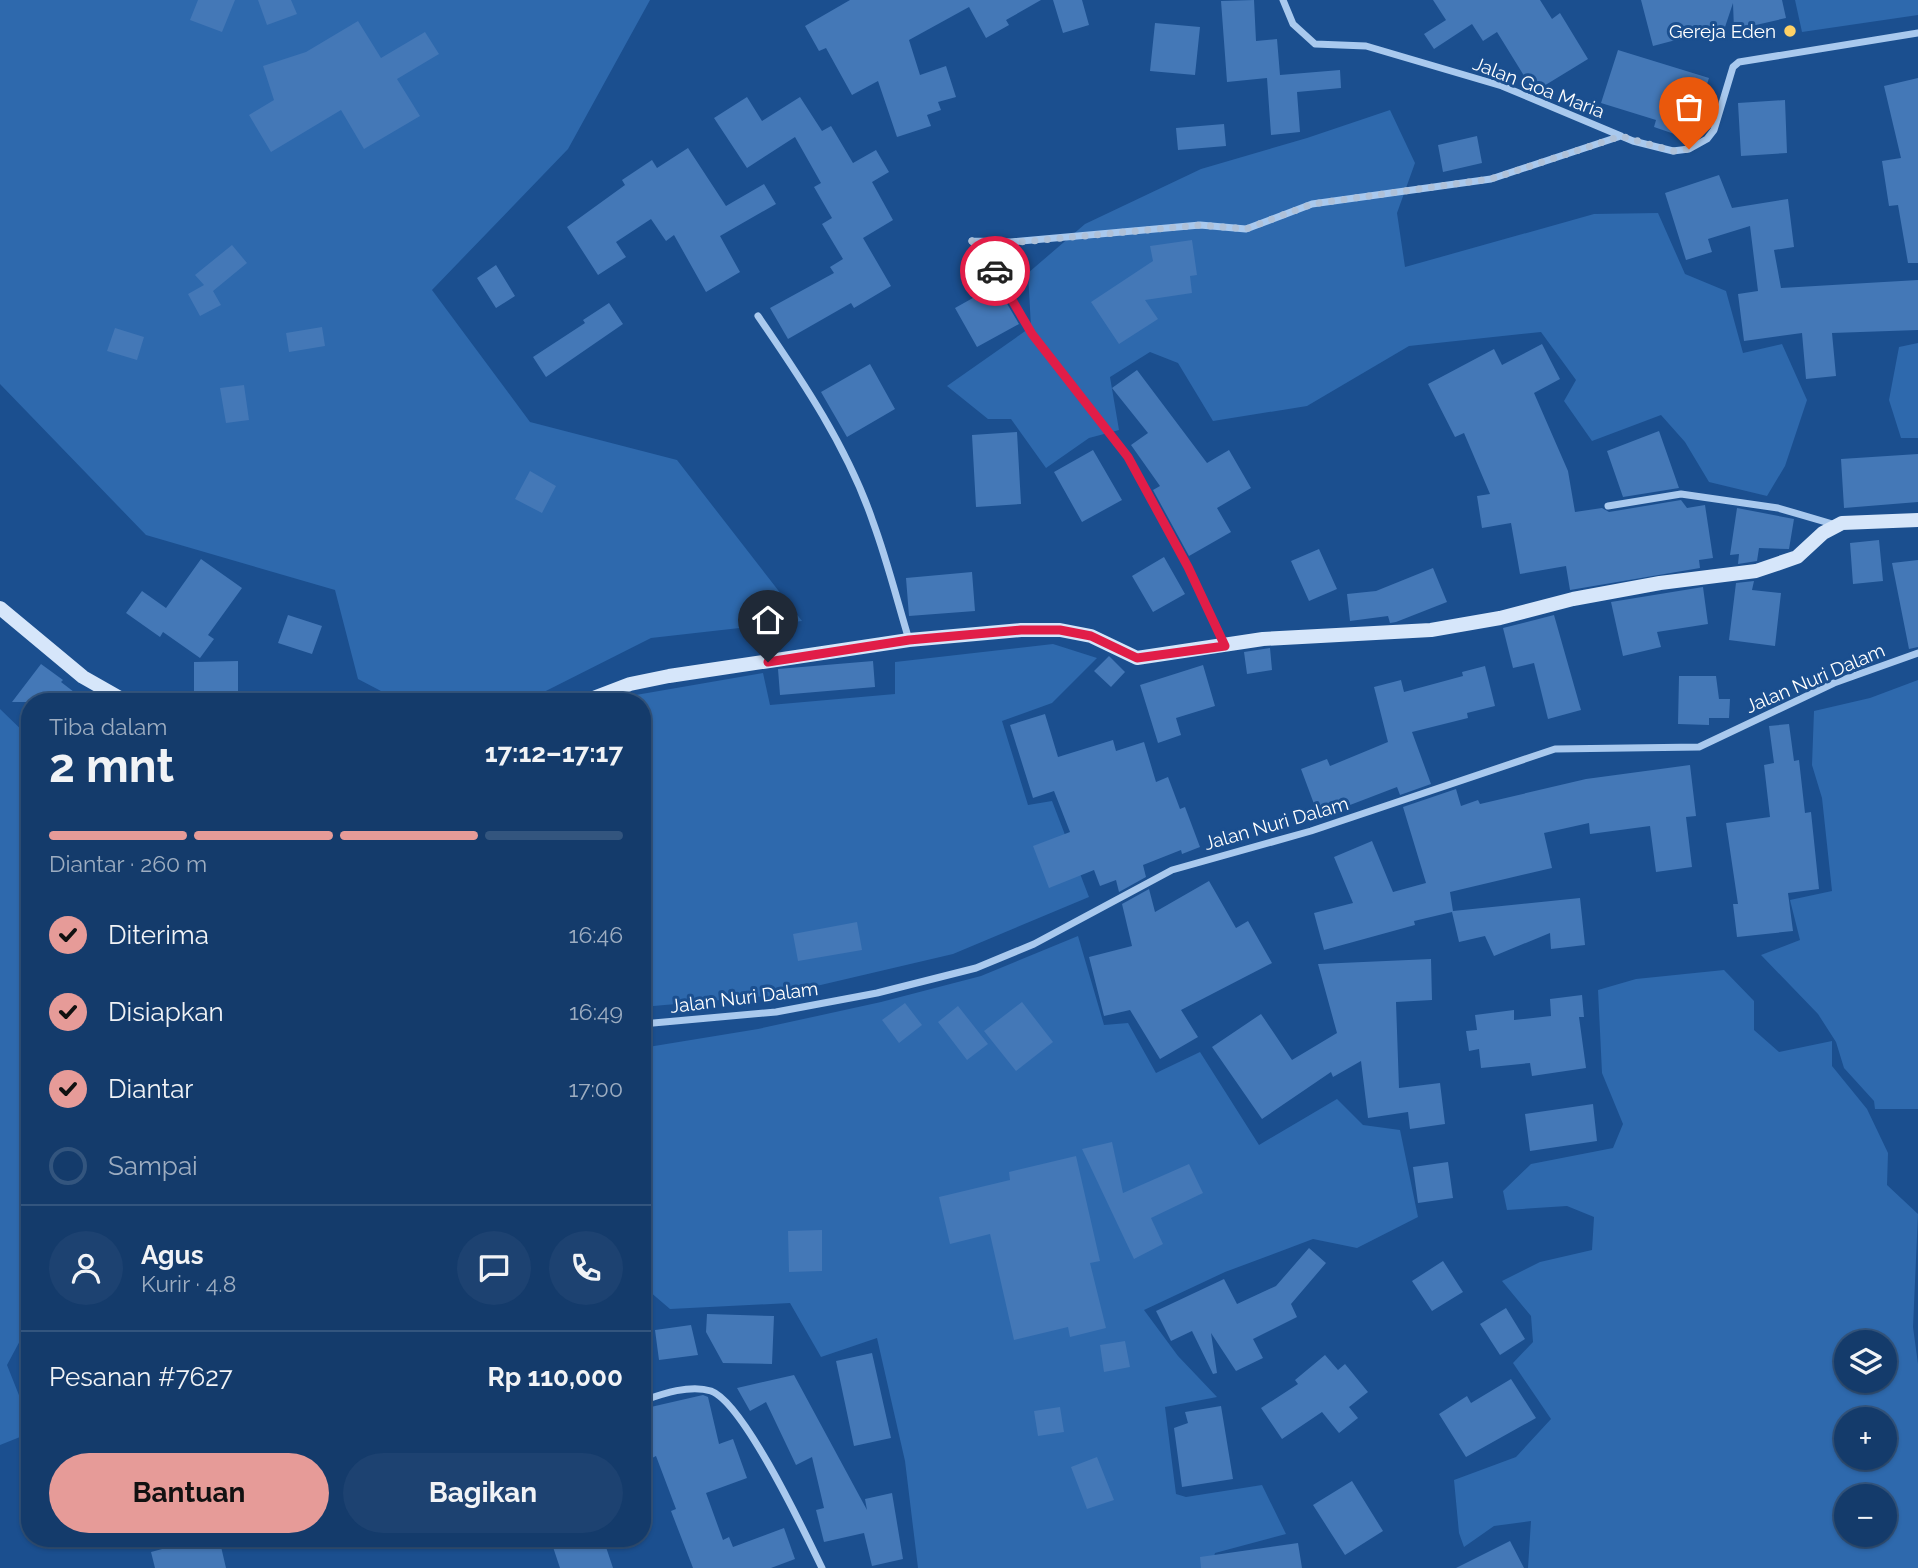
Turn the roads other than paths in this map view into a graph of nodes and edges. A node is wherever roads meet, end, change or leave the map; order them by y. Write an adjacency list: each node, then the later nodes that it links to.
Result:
1 (1283, 0): 3 (street, Jalan Goa Maria)
2 (1918, 33): 3 (street, Jalan Goa Maria)
3 (1621, 136): 10 (street)
4 (758, 316): 9 (street)
5 (1608, 506): 7 (street)
6 (1918, 520): 7 (main road)
7 (1837, 525): 10 (main road)
8 (0, 608): 12 (main road)
9 (909, 640): 10 (main road); 13 (main road)
10 (1225, 646)
11 (1918, 653): 14 (street, Jalan Nuri Dalam)
12 (111, 693)
13 (606, 693)
14 (651, 1023)
15 (651, 1399): 16 (street)
16 (822, 1568)

